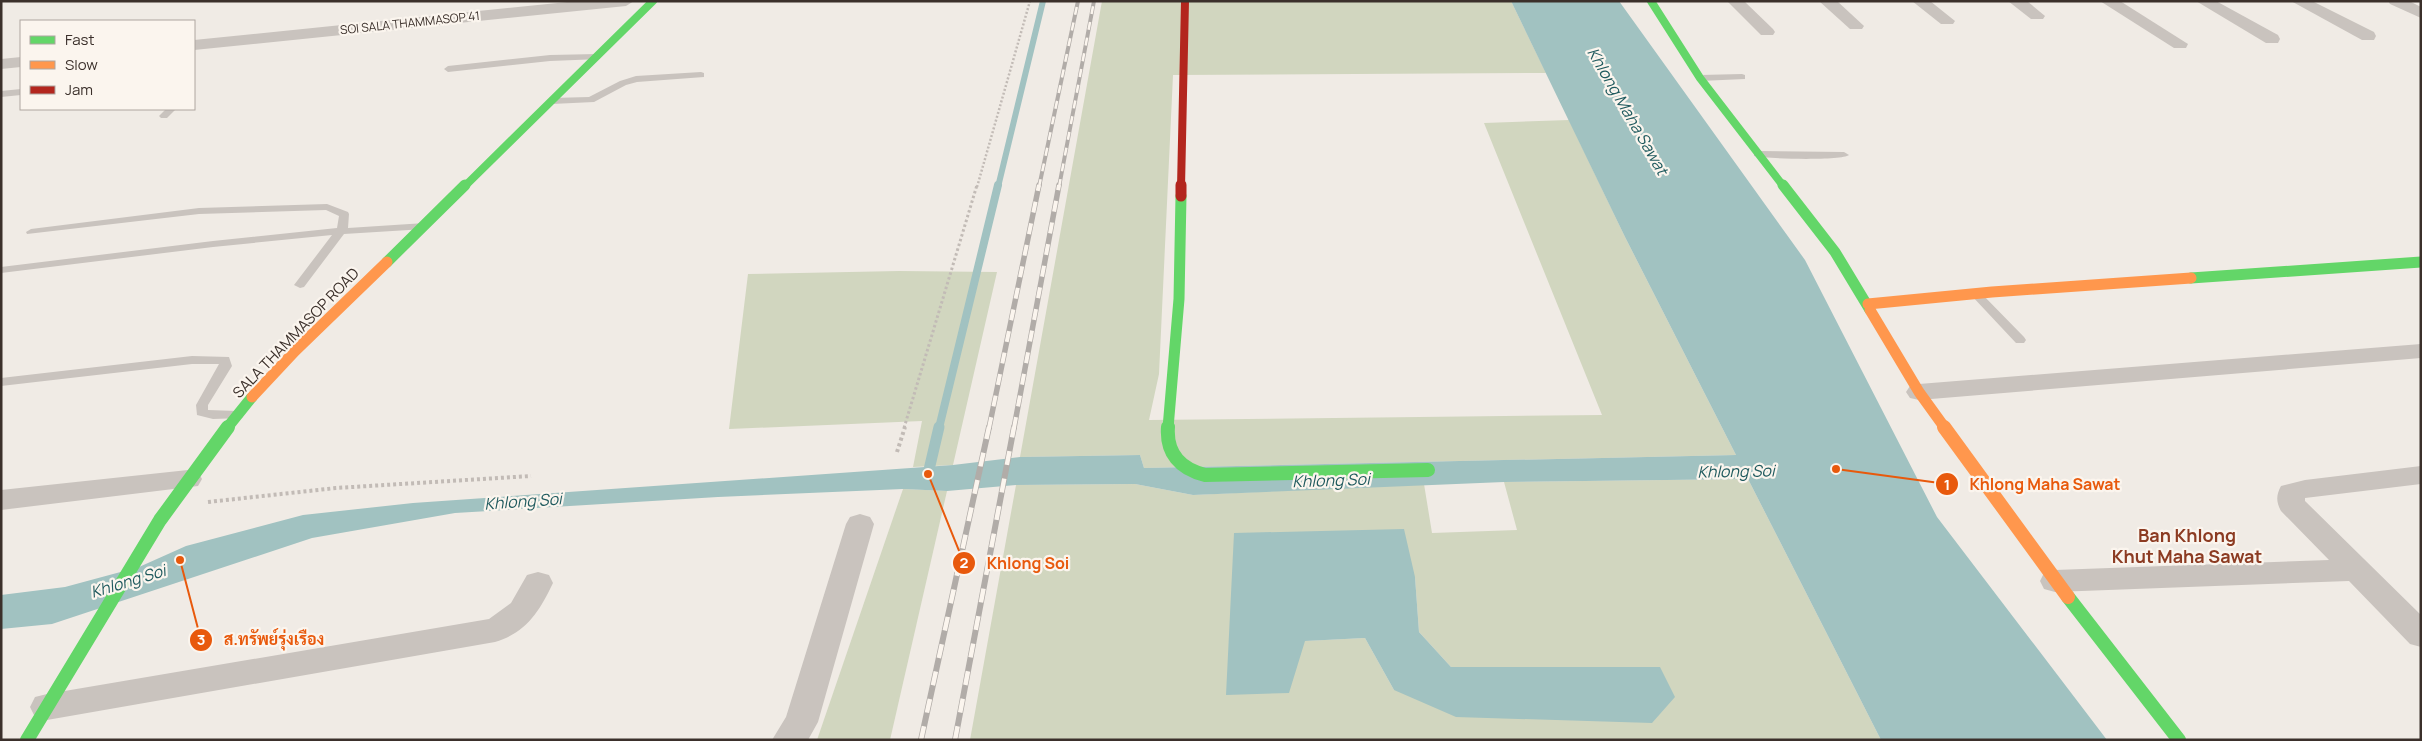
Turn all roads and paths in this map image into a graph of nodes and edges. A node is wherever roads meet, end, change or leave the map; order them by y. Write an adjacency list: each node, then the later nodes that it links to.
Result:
1 (626, 1): 22 (street, SOI SALA THAMMASOP 41)
2 (654, 1): 23 (street, SALA THAMMASOP ROAD)
3 (1030, 1): 50 (path)
4 (1185, 1): 51 (street)
5 (1651, 1): 29 (street)
6 (1735, 1): 18 (street)
7 (1828, 1): 17 (street)
8 (1920, 1): 16 (street)
9 (2016, 1): 15 (street)
10 (2108, 1): 21 (street)
11 (2204, 1): 20 (street)
12 (2299, 1): 19 (street)
13 (2396, 1): 14 (street)
14 (2421, 13)
15 (2037, 16)
16 (1947, 21)
17 (1856, 26)
18 (1767, 32)
19 (2368, 36)
20 (2272, 39)
21 (2180, 44)
22 (195, 45)
23 (597, 58): 26 (lane); 32 (street, SALA THAMMASOP ROAD)
24 (20, 62): 25 (street)
25 (1, 64)
26 (448, 69)
27 (701, 75): 32 (lane)
28 (1742, 76): 29 (lane)
29 (1700, 78): 35 (street)
30 (20, 92): 31 (lane)
31 (1, 94)
32 (552, 101): 37 (street, SALA THAMMASOP ROAD)
33 (170, 110): 34 (lane)
34 (164, 116)
35 (1757, 154): 36 (lane); 44 (street)
36 (1844, 155)
37 (425, 226): 38 (lane); 49 (street, SALA THAMMASOP ROAD)
38 (342, 229): 39 (lane); 41 (lane); 42 (lane)
39 (31, 232)
40 (2421, 262): 43 (street)
41 (1, 270)
42 (300, 285)
43 (1975, 294): 44 (street); 45 (lane)
44 (1868, 304): 48 (street)
45 (2020, 340)
46 (2421, 351): 48 (street)
47 (1, 382): 49 (lane)
48 (1919, 392): 59 (street)
49 (238, 415): 54 (street, SALA THAMMASOP ROAD)
50 (897, 452)
51 (1428, 470)
52 (2421, 475): 58 (street)
53 (531, 476): 56 (path)
54 (188, 479): 55 (street); 56 (street, SALA THAMMASOP ROAD)
55 (1, 500)
56 (170, 507): 62 (street, SALA THAMMASOP ROAD)
57 (860, 524): 64 (street)
58 (2355, 570): 59 (street); 61 (street)
59 (2055, 580): 65 (street)
60 (538, 583): 62 (street)
61 (2421, 636)
62 (47, 708): 63 (street, SALA THAMMASOP ROAD)
63 (28, 740)
64 (788, 740)
65 (2179, 740)

